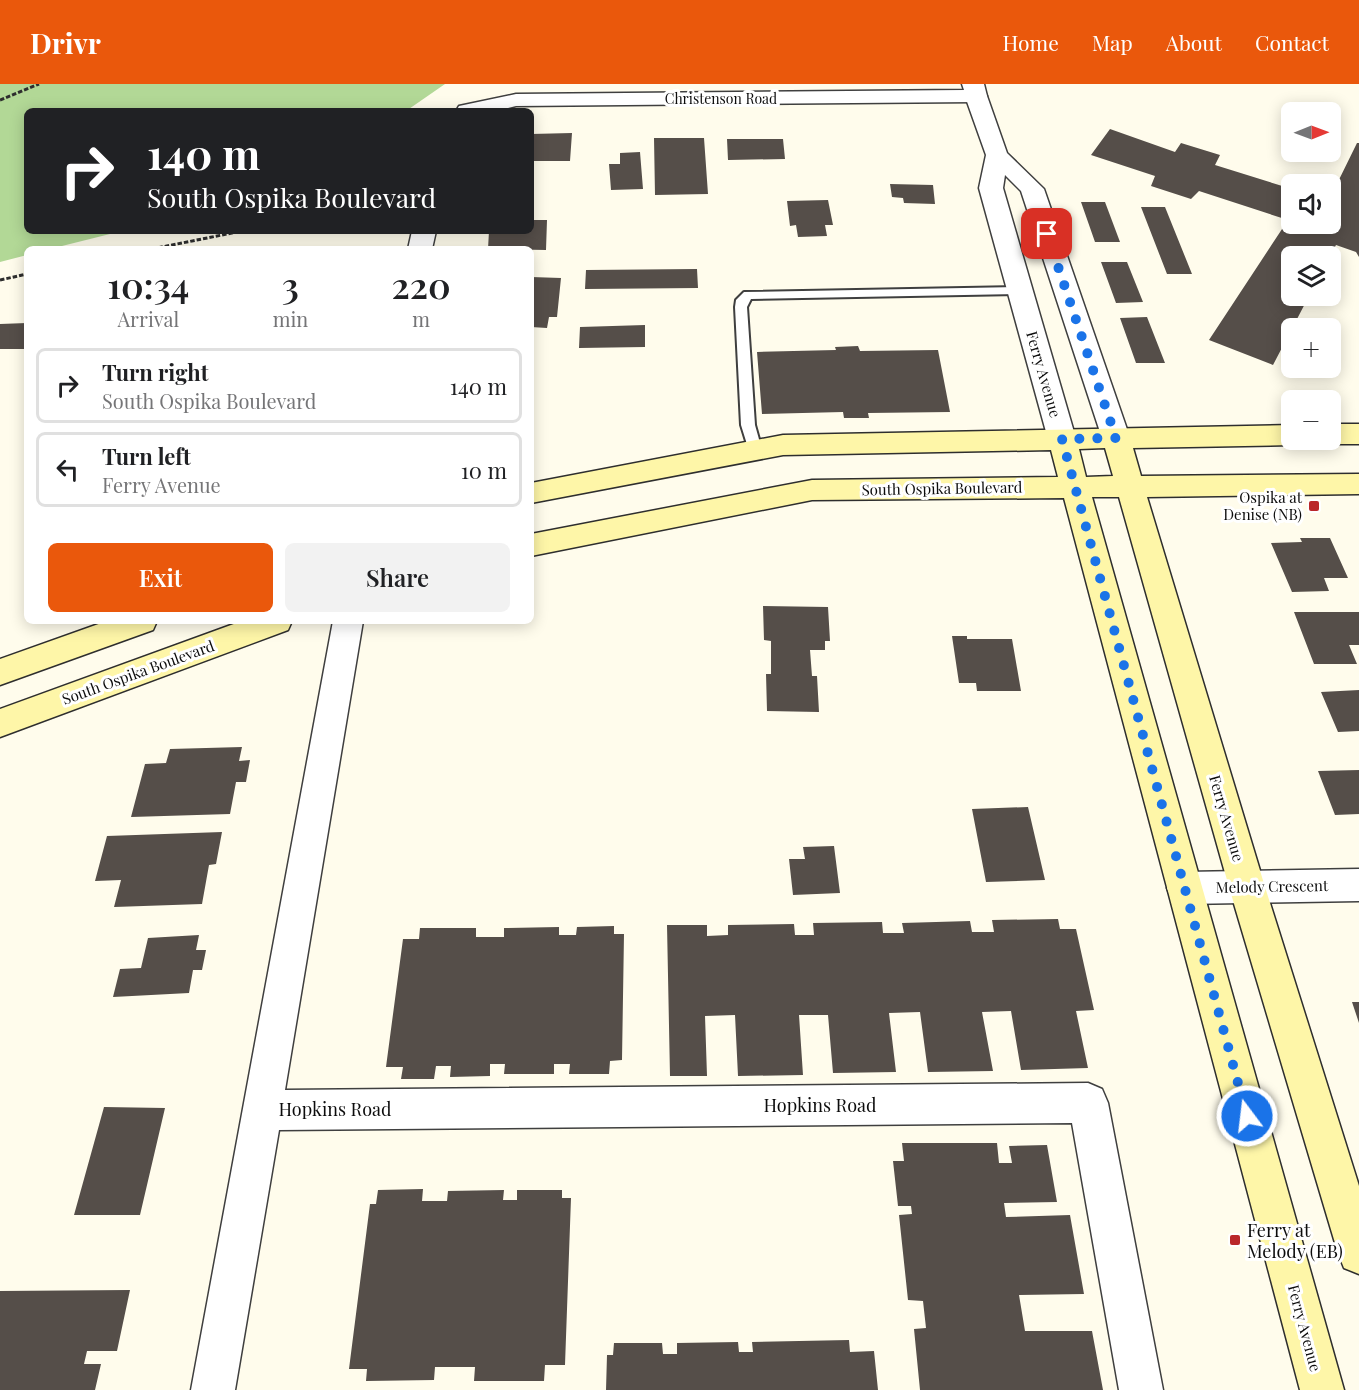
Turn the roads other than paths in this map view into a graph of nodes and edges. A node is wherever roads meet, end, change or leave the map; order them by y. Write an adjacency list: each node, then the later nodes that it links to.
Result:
1 (974, 90): 2 (street, Christenson Road); 3 (street, Ferry Avenue)
2 (477, 108)
3 (997, 155): 4 (street, Ferry Avenue); 8 (street, Ferry Avenue)
4 (1020, 291): 9 (street, Ferry Avenue); 10 (lane)
5 (1341, 434): 6 (main road)
6 (1359, 434)
7 (1281, 435): 8 (main road)
8 (1116, 438): 9 (main road); 12 (main road, Ferry Avenue)
9 (1062, 439): 10 (main road); 13 (main road, Ferry Avenue)
10 (755, 450): 14 (main road)
11 (1359, 484): 12 (main road, South Ospika Boulevard)
12 (1131, 486): 13 (main road, South Ospika Boulevard); 22 (main road, Ferry Avenue)
13 (1075, 487): 15 (main road, South Ospika Boulevard); 23 (main road, Ferry Avenue)
14 (534, 492)
15 (534, 543)
16 (134, 624): 19 (main road)
17 (269, 624): 20 (main road, South Ospika Boulevard)
18 (347, 624): 24 (street, Hopkins Road)
19 (0, 672)
20 (0, 723)
21 (1359, 885): 22 (street, Melody Crescent)
22 (1247, 887): 23 (street, Melody Crescent); 25 (main road, Ferry Avenue)
23 (1185, 888): 28 (main road, Ferry Avenue)
24 (262, 1110): 26 (street, Hopkins Road); 27 (street, Hopkins Road)
25 (1359, 1253)
26 (213, 1390)
27 (1141, 1390)
28 (1322, 1390)

